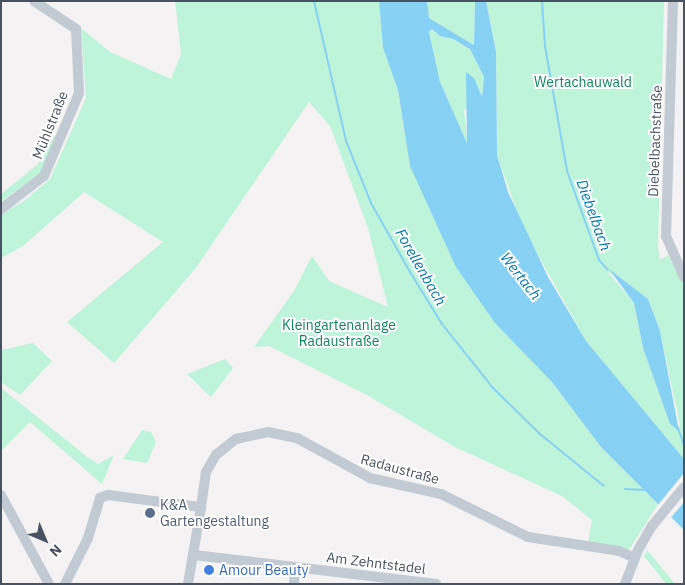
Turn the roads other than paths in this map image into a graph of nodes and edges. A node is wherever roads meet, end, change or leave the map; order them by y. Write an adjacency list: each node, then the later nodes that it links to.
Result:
1 (34, 1): 3 (street, Mühlstraße)
2 (673, 1): 4 (street, Diebelbachstraße)
3 (1, 209)
4 (684, 277)
5 (684, 487): 9 (street)
6 (1, 495): 11 (street)
7 (201, 507): 8 (street, Radaustraße); 9 (street, Radaustraße); 12 (street)
8 (194, 555): 10 (street, Am Zehntstadel); 13 (street, Radaustraße)
9 (634, 558): 16 (street)
10 (295, 567): 14 (street); 15 (street, Am Zehntstadel)
11 (49, 584)
12 (65, 584)
13 (188, 584)
14 (294, 584)
15 (436, 584)
16 (625, 584)

